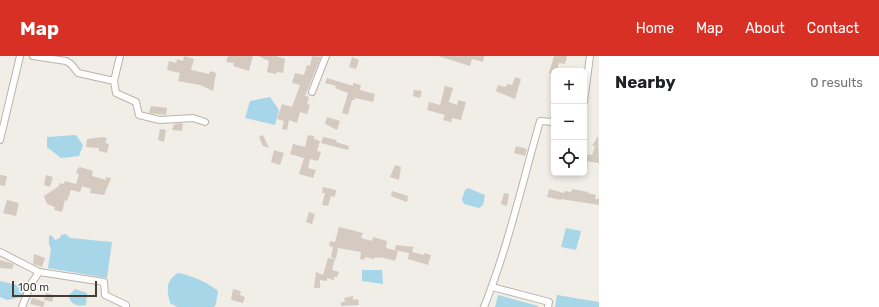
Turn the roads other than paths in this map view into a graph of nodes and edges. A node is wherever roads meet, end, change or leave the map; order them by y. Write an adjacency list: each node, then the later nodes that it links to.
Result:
1 (20, 56): 11 (street)
2 (33, 56): 7 (street)
3 (120, 56): 7 (street)
4 (326, 56): 8 (street)
5 (590, 56): 6 (street)
6 (587, 78)
7 (114, 82): 9 (street)
8 (312, 92)
9 (205, 122)
10 (551, 122): 14 (street)
11 (0, 140)
12 (0, 252): 13 (street)
13 (39, 272): 15 (street); 16 (street)
14 (492, 287): 17 (street); 18 (street)
15 (22, 307)
16 (126, 307)
17 (484, 307)
18 (548, 307)

